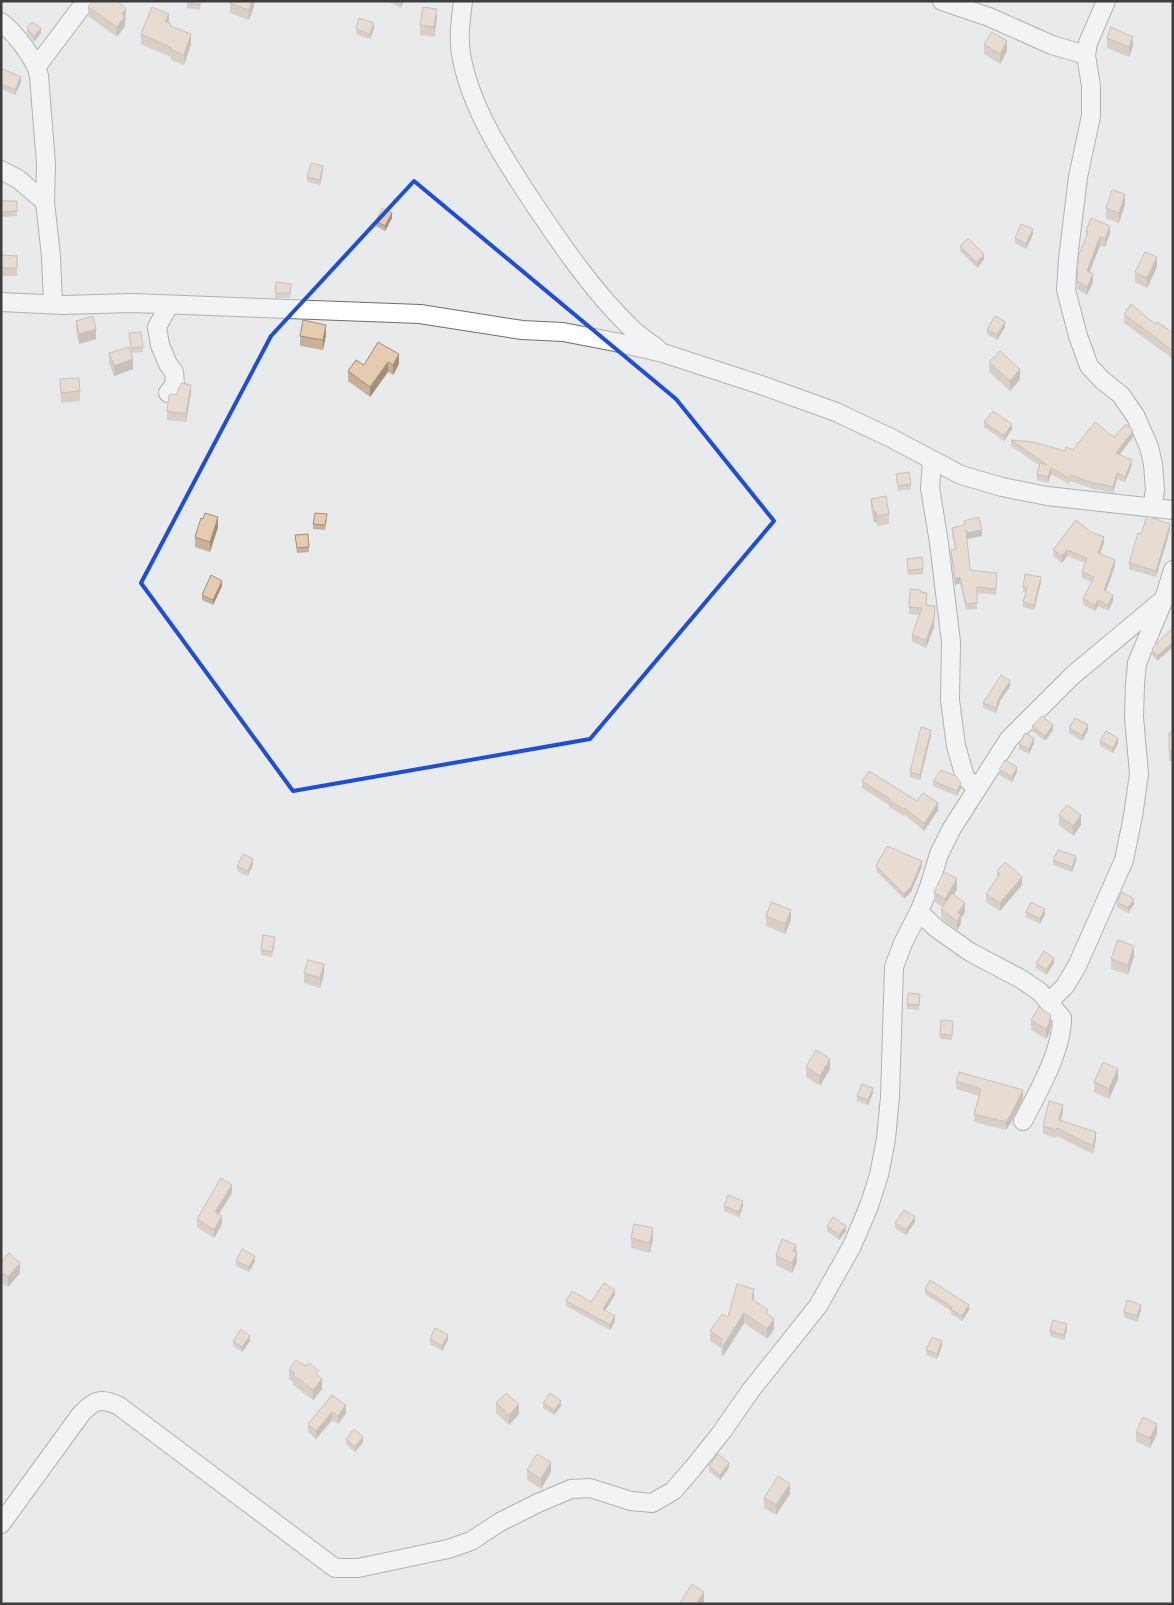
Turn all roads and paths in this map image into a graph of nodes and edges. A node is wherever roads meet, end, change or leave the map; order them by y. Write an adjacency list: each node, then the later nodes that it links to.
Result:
1 (86, 1): 7 (street)
2 (463, 1): 13 (street)
3 (942, 1): 6 (street)
4 (1106, 1): 6 (street)
5 (1, 22): 7 (street)
6 (1086, 55): 16 (street)
7 (37, 66): 9 (street)
8 (1, 170): 9 (street)
9 (45, 202): 11 (street)
10 (1, 302): 11 (street)
11 (53, 304): 12 (street)
12 (169, 305): 13 (street); 14 (street)
13 (663, 353): 15 (street)
14 (168, 394)
15 (932, 460): 16 (street); 20 (street)
16 (1152, 508): 17 (street)
17 (1173, 510)
18 (1173, 570): 19 (street)
19 (1164, 599): 20 (street); 22 (street)
20 (977, 788): 21 (street)
21 (919, 912): 22 (street); 24 (street)
22 (1049, 1002): 23 (street)
23 (1023, 1121)
24 (1, 1524)

